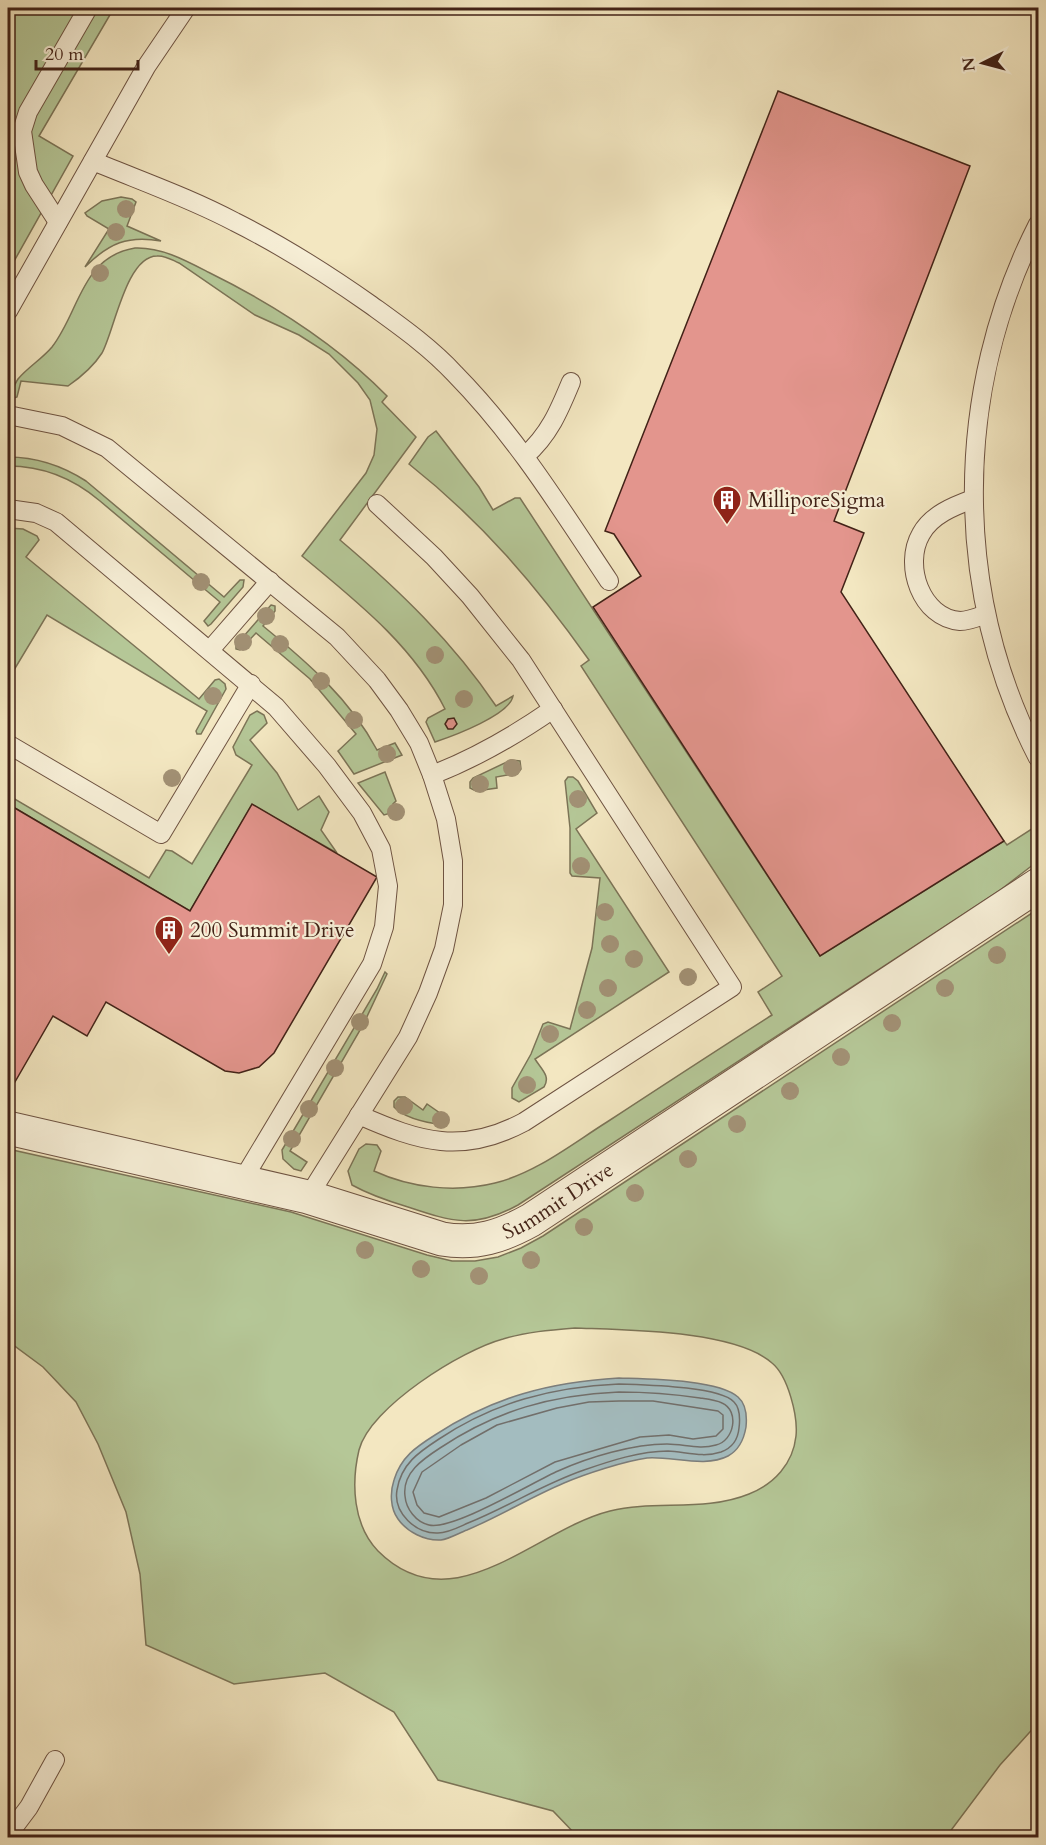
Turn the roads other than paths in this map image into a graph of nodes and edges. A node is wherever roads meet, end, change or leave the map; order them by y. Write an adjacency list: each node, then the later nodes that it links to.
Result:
1 (88, 8): 4 (lane)
2 (186, 8): 3 (lane)
3 (93, 161): 4 (lane); 9 (lane)
4 (58, 222): 6 (lane)
5 (1038, 224): 10 (lane)
6 (8, 311)
7 (571, 382): 9 (lane)
8 (8, 415): 13 (lane)
9 (525, 456): 14 (lane)
10 (973, 499): 15 (lane); 15 (lane)
11 (377, 504): 18 (lane)
12 (8, 509): 16 (lane)
13 (270, 580): 16 (lane); 21 (lane)
14 (609, 581)
15 (986, 614): 20 (lane)
16 (210, 650): 17 (lane)
17 (251, 684): 19 (lane); 25 (lane)
18 (553, 709): 21 (lane); 23 (lane)
19 (8, 744)
20 (1038, 759)
21 (432, 775): 23 (lane)
22 (1038, 885): 26 (street, Summit Drive)
23 (359, 1115): 26 (lane)
24 (8, 1128): 25 (street, Summit Drive)
25 (242, 1181): 26 (street, Summit Drive)
26 (308, 1197)
27 (55, 1760): 28 (lane)
28 (8, 1835)

